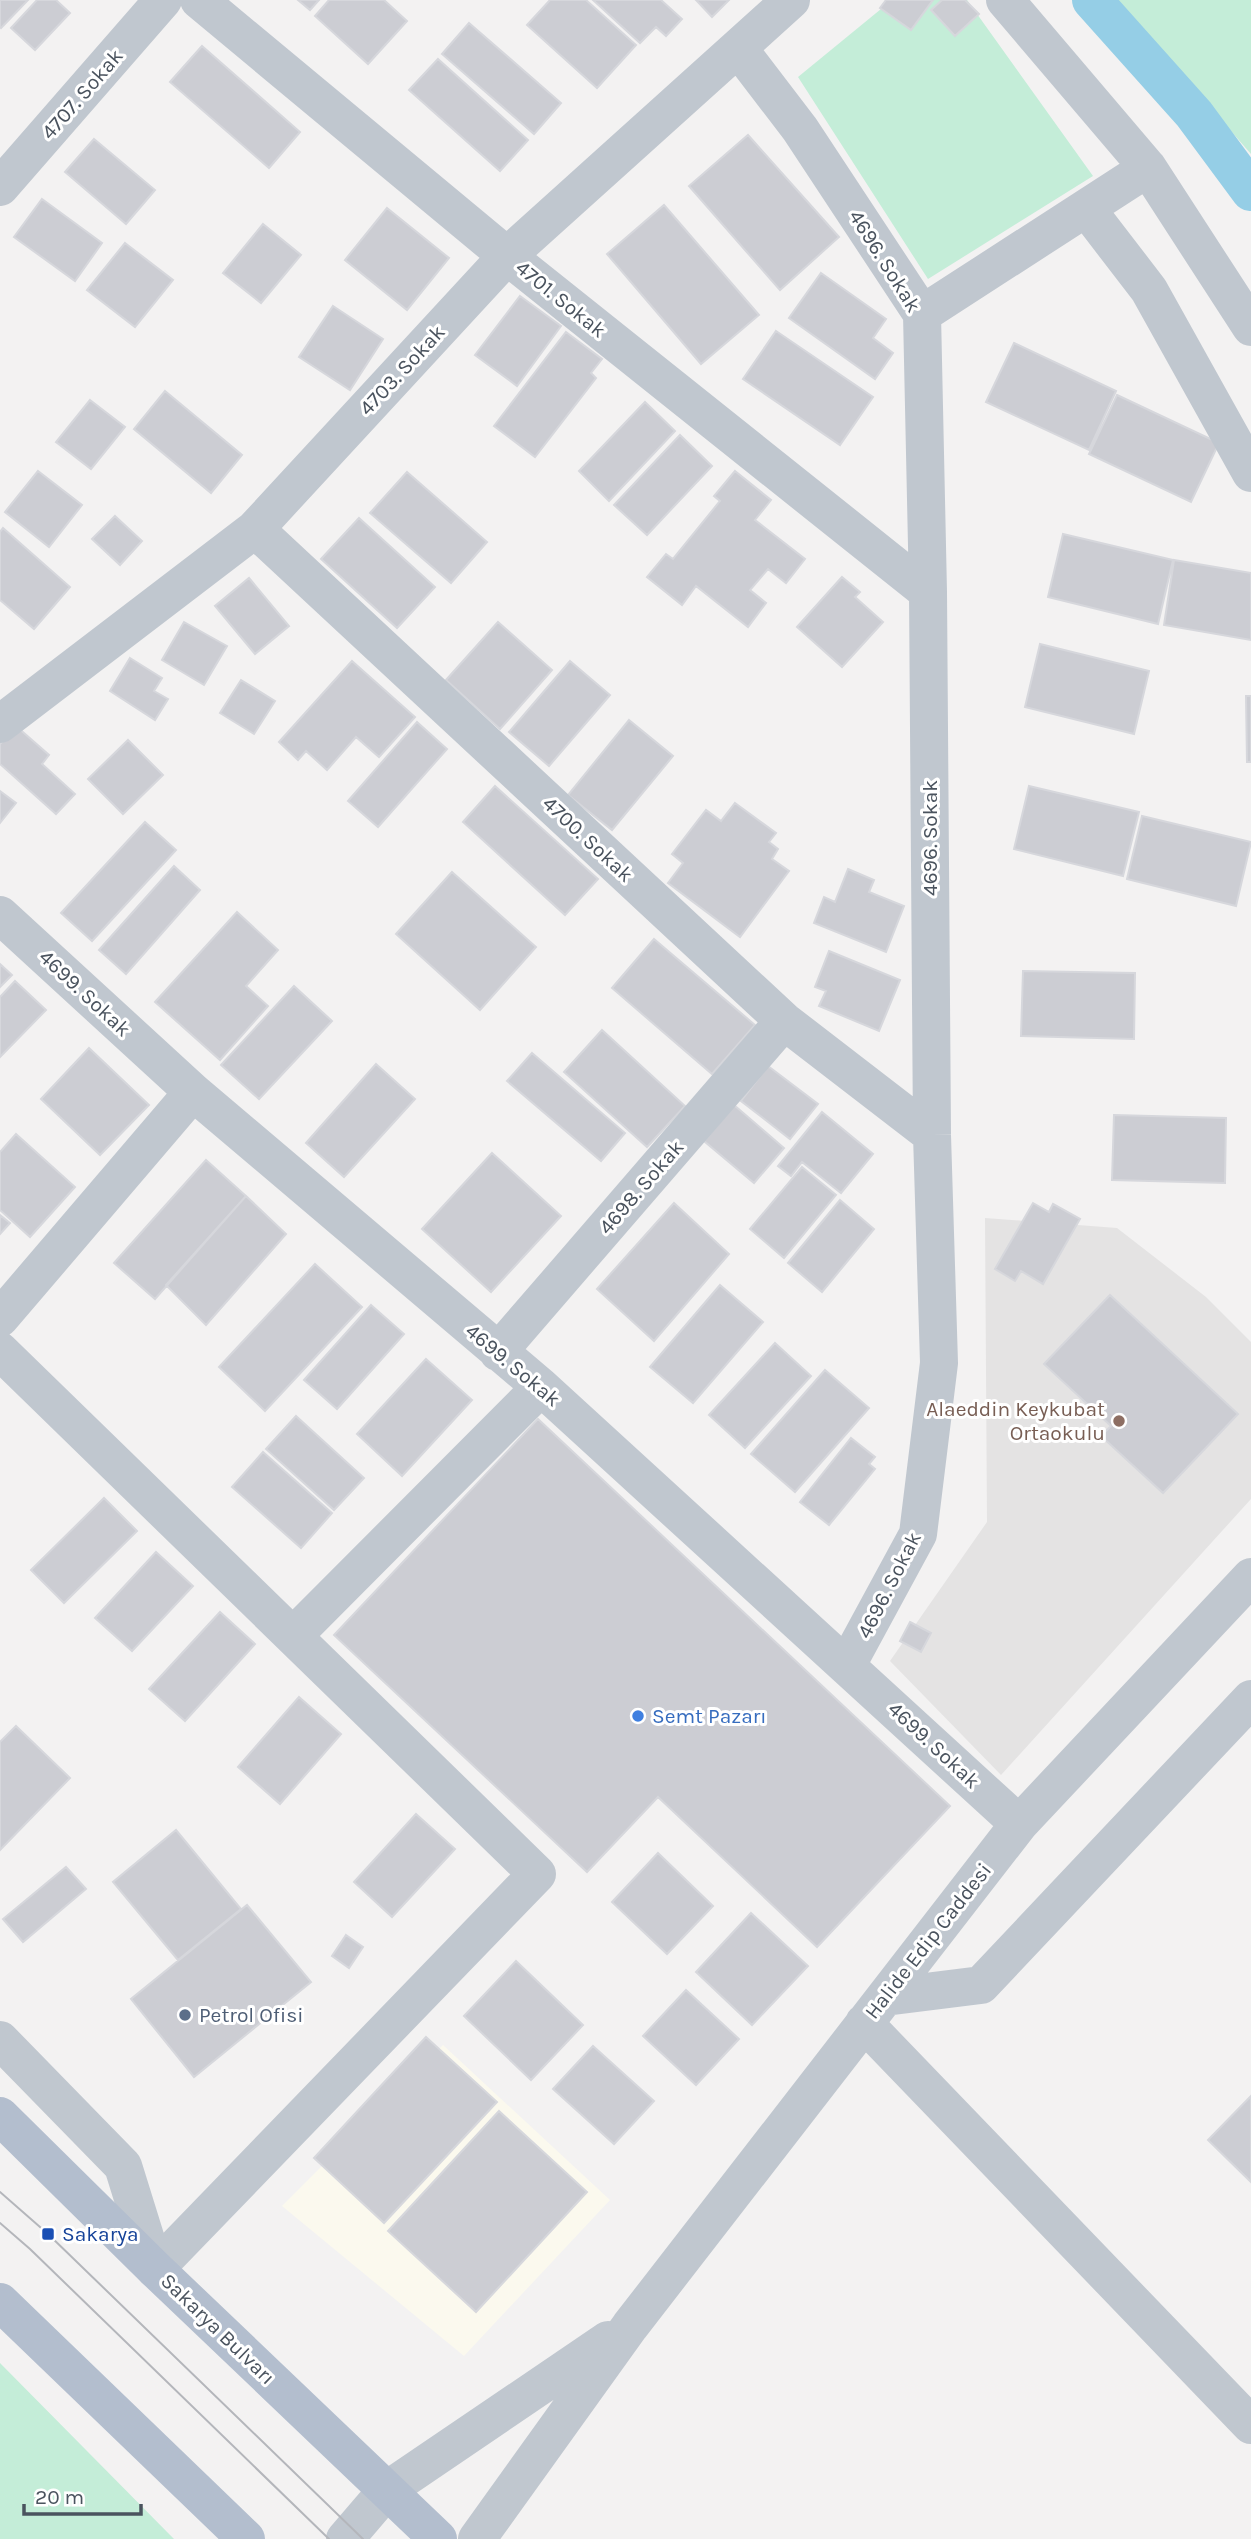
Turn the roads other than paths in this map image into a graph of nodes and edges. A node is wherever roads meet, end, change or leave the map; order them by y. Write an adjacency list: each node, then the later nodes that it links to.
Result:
1 (163, 0): 7 (street, 4707. Sokak)
2 (199, 0): 9 (street, 4701. Sokak)
3 (792, 0): 5 (street, 4703. Sokak)
4 (1005, 0): 6 (street)
5 (738, 48): 9 (street, 4703. Sokak); 10 (street, 4696. Sokak)
6 (1148, 168): 8 (street); 11 (street)
7 (0, 187)
8 (1086, 208): 10 (street); 12 (street)
9 (507, 256): 13 (street, 4703. Sokak); 14 (street, 4701. Sokak)
10 (922, 314): 14 (street, 4696. Sokak)
11 (1251, 327)
12 (1251, 473)
13 (256, 529): 15 (street, 4703. Sokak); 17 (street, 4700. Sokak)
14 (928, 592): 19 (street, 4696. Sokak)
15 (0, 724)
16 (0, 915): 18 (street, 4699. Sokak)
17 (784, 1021): 19 (street, 4700. Sokak); 22 (street, 4698. Sokak)
18 (193, 1091): 20 (street); 22 (street, 4699. Sokak)
19 (932, 1135): 26 (street, 4696. Sokak)
20 (0, 1318)
21 (0, 1351): 25 (street)
22 (498, 1352): 23 (street, 4699. Sokak)
23 (541, 1387): 25 (street); 26 (street, 4699. Sokak)
24 (1251, 1577): 28 (street, Halide Edip Caddesi)
25 (293, 1636): 32 (street)
26 (847, 1665): 28 (street, 4699. Sokak)
27 (1251, 1699): 29 (street)
28 (1019, 1824): 29 (street, Halide Edip Caddesi)
29 (875, 2010): 34 (street, Halide Edip Caddesi); 35 (street)
30 (0, 2040): 32 (street)
31 (0, 2116): 32 (main road, Sakarya Bulvarı)
32 (155, 2269): 36 (main road, Sakarya Bulvarı)
33 (0, 2302): 37 (main road)
34 (630, 2326): 36 (street); 40 (street, Halide Edip Caddesi)
35 (1251, 2425)
36 (387, 2490): 38 (street); 39 (main road, Sakarya Bulvarı)
37 (246, 2539)
38 (345, 2539)
39 (438, 2539)
40 (477, 2539)

